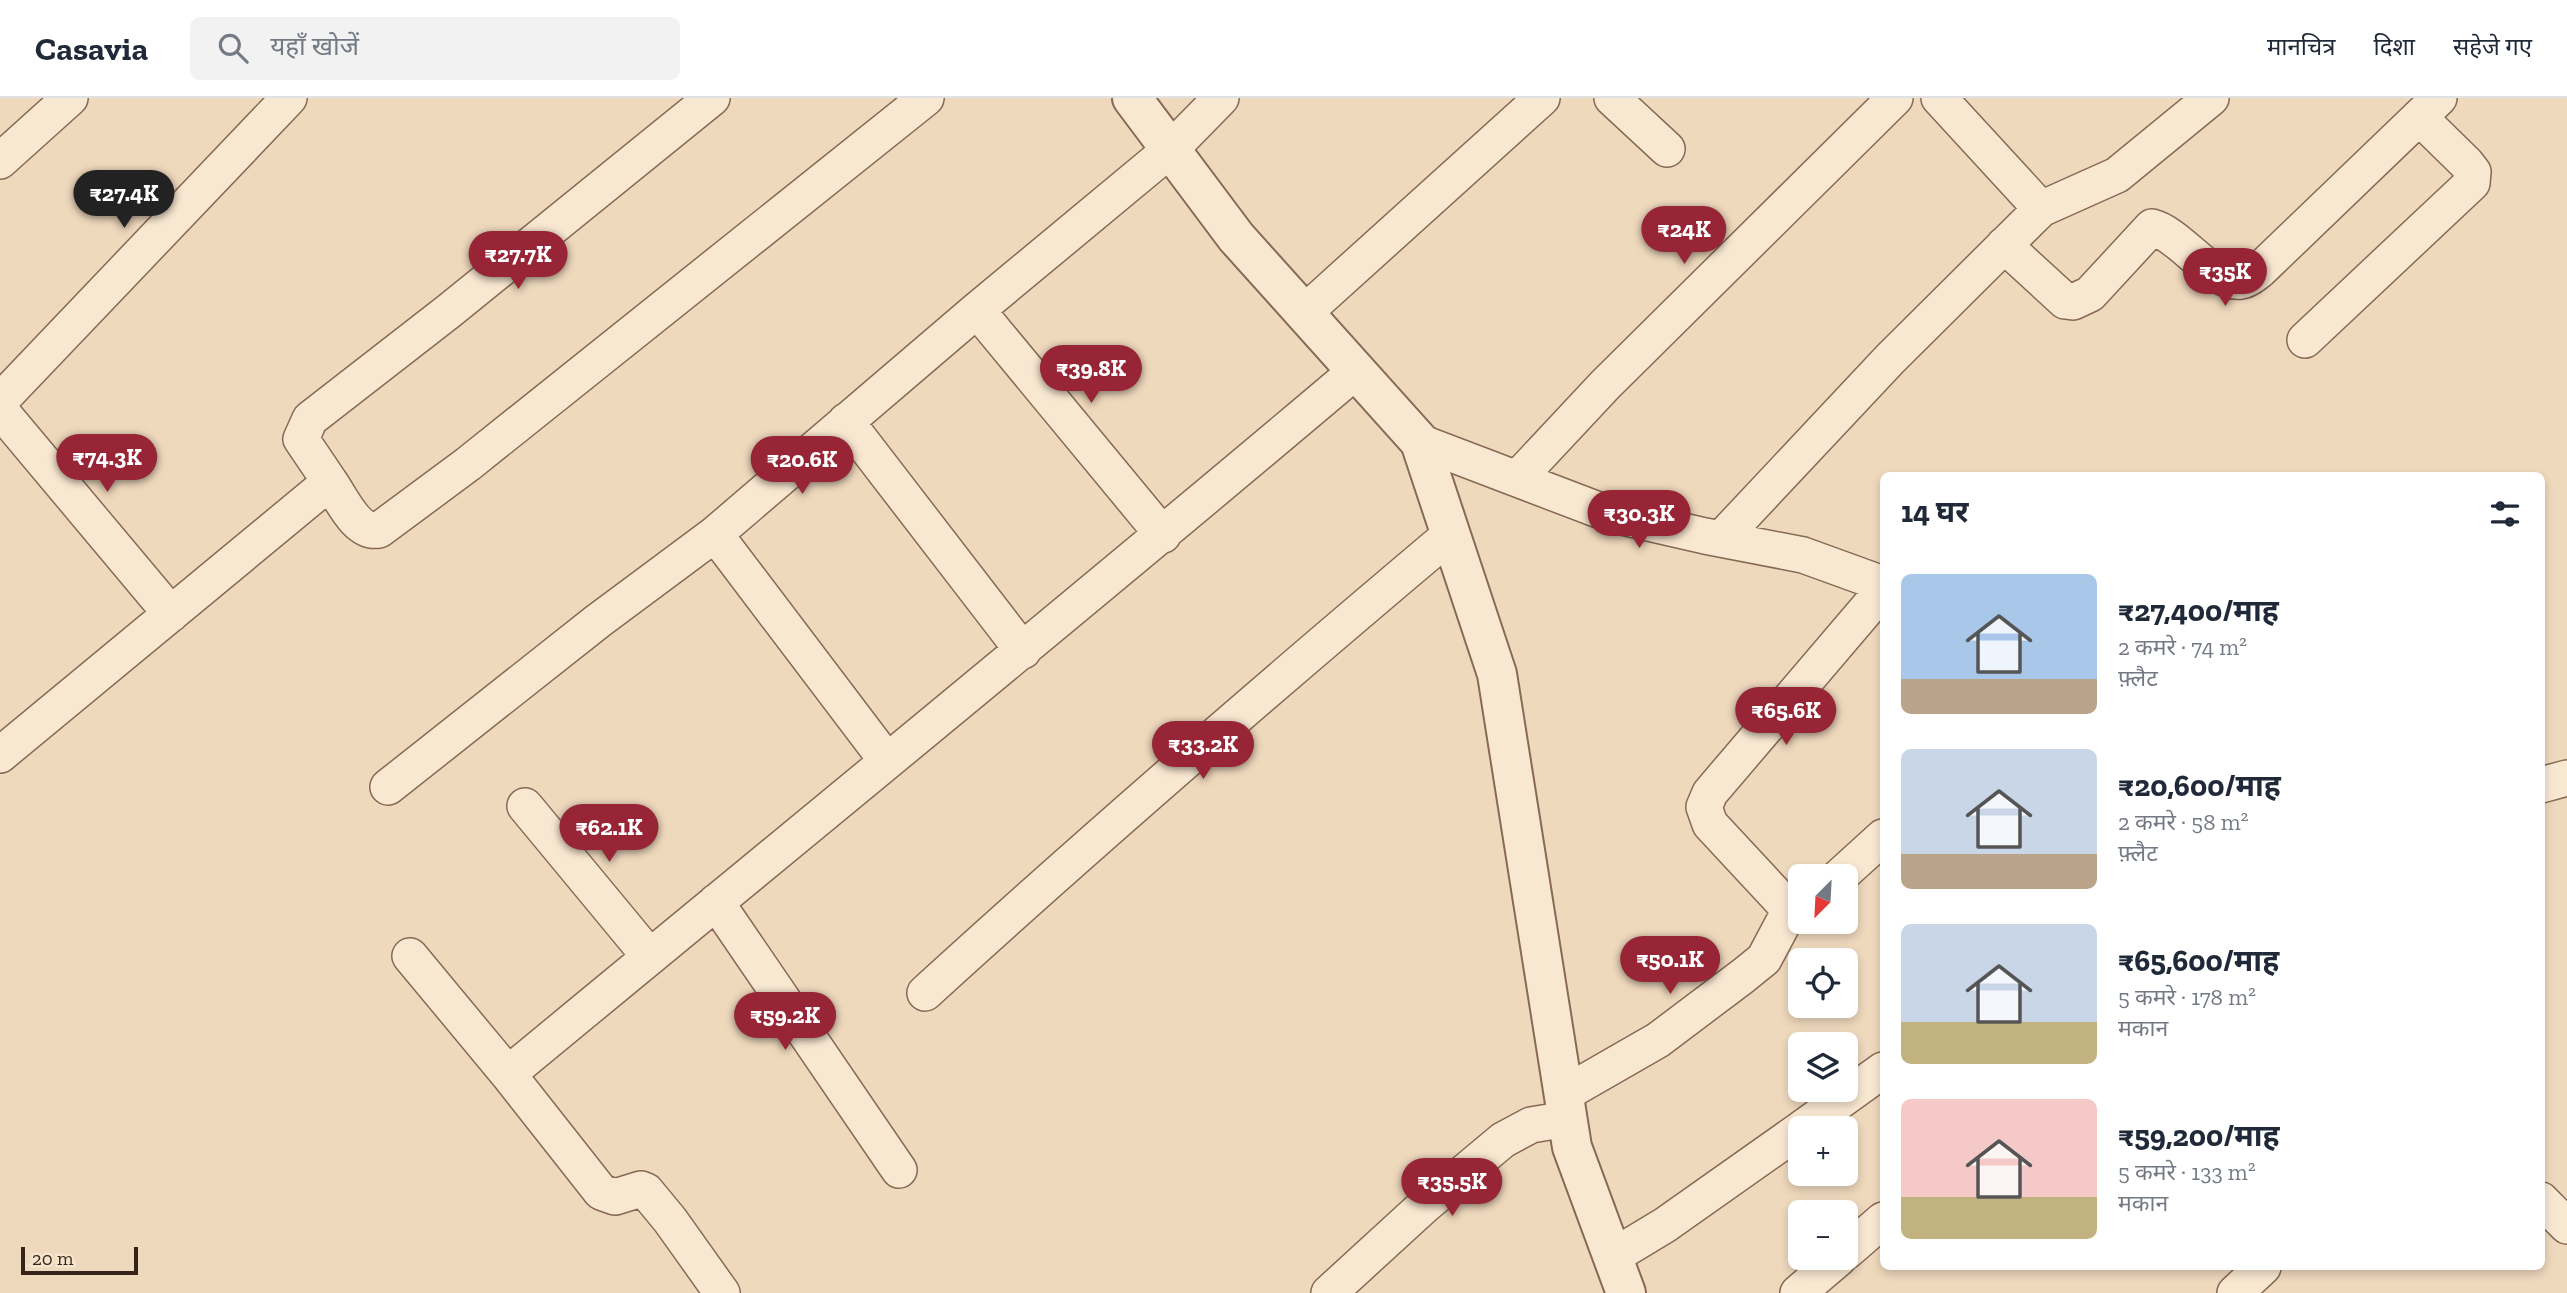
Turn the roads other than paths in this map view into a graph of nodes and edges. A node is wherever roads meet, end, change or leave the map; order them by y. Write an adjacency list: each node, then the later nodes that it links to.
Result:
1 (70, 98): 15 (street)
2 (289, 98): 22 (street)
3 (712, 98): 26 (street)
4 (926, 98): 26 (street)
5 (1132, 98): 13 (street)
6 (1221, 98): 13 (street)
7 (1542, 98): 19 (street)
8 (1612, 98): 14 (street)
9 (1895, 98): 25 (street)
10 (1939, 98): 16 (street)
11 (2211, 98): 16 (street)
12 (2429, 107): 17 (street); 20 (street)
13 (1171, 149): 18 (street); 19 (street)
14 (1667, 149)
15 (0, 161)
16 (2041, 209): 17 (street)
17 (2004, 245): 30 (street)
18 (977, 310): 23 (street); 28 (street)
19 (1304, 313): 21 (street)
20 (2305, 340)
21 (1356, 371): 24 (street); 28 (street)
22 (2, 415): 33 (street)
23 (846, 421): 27 (street); 34 (street)
24 (1420, 442): 25 (street); 29 (street)
25 (1518, 478): 30 (street)
26 (330, 482): 33 (street)
27 (715, 534): 36 (street); 37 (street)
28 (1163, 535): 34 (street)
29 (1450, 535): 46 (street); 49 (street)
30 (1721, 539): 31 (street)
31 (1880, 583)
32 (1880, 594): 42 (street)
33 (171, 614): 35 (street)
34 (1023, 651): 36 (street)
35 (0, 755)
36 (887, 761): 41 (street)
37 (388, 787)
38 (524, 806): 45 (street)
39 (1880, 840): 40 (street)
40 (1853, 864)
41 (716, 902): 45 (street); 52 (street)
42 (1788, 903)
43 (1788, 921): 49 (street)
44 (410, 956): 48 (street)
45 (650, 957): 48 (street)
46 (925, 993)
47 (1880, 1072): 50 (street)
48 (508, 1074): 60 (street)
49 (1565, 1107): 57 (street); 61 (street)
50 (1819, 1116)
51 (1788, 1138): 57 (street)
52 (899, 1170)
53 (2545, 1204): 55 (street)
54 (1880, 1223): 56 (street)
55 (2567, 1226)
56 (1858, 1242)
57 (1612, 1257): 62 (street)
58 (1825, 1270): 63 (street)
59 (2260, 1270): 64 (street)
60 (722, 1293)
61 (1329, 1293)
62 (1626, 1293)
63 (1798, 1293)
64 (2235, 1293)

